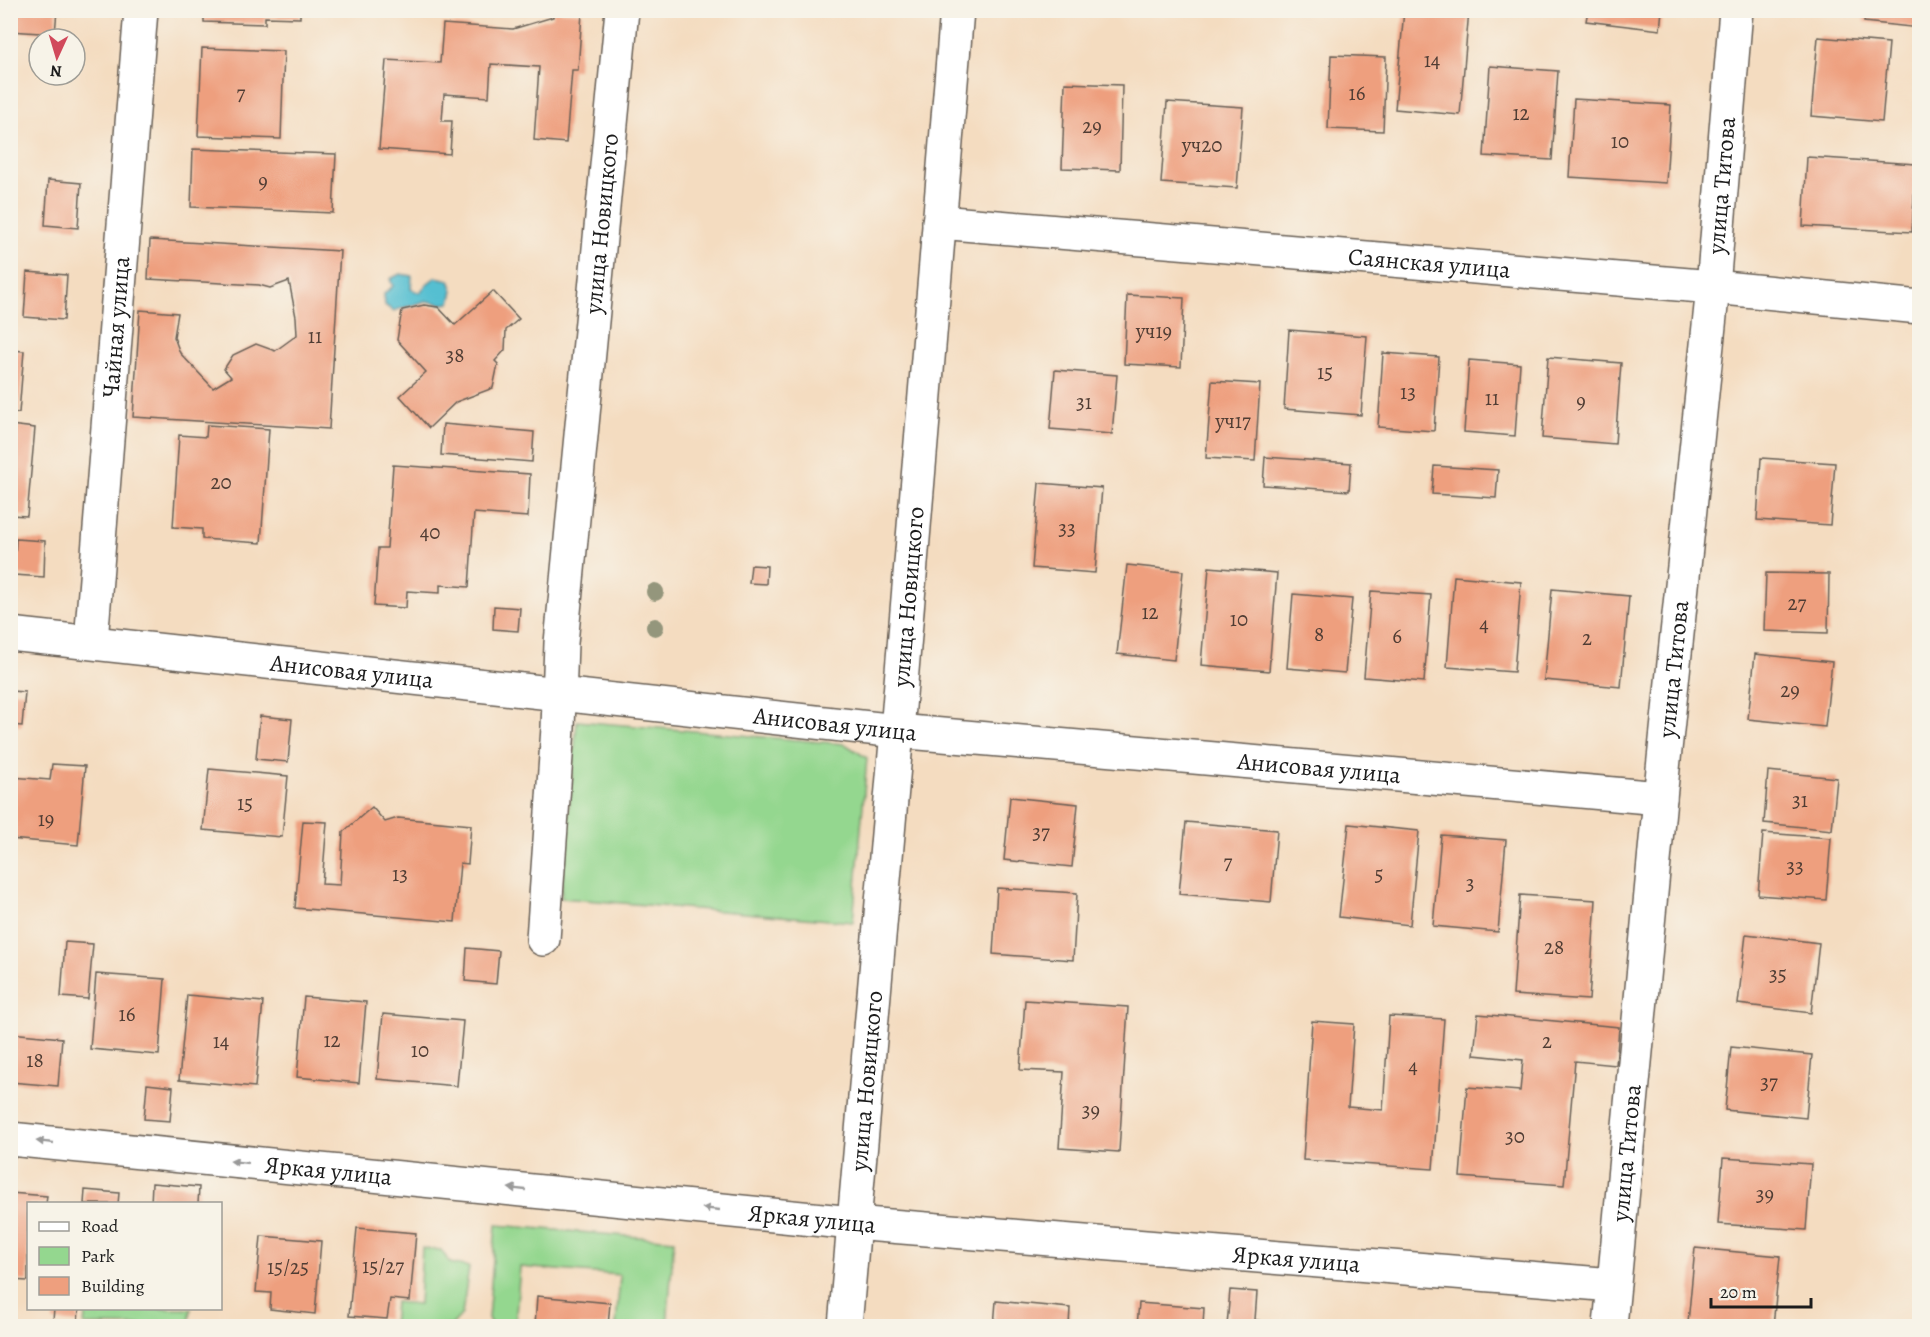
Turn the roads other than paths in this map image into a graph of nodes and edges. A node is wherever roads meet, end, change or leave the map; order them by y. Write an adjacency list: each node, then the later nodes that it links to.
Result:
1 (141, 10): 9 (street, Чайная улица)
2 (622, 10): 10 (street, улица Новицкого)
3 (957, 10): 5 (street, улица Новицкого)
4 (1736, 10): 6 (street, улица Титова)
5 (939, 222): 6 (street, Саянская улица); 11 (street, улица Новицкого)
6 (1713, 287): 7 (street, Саянская улица); 12 (street, улица Титова)
7 (1920, 307)
8 (10, 634): 9 (street, Анисовая улица)
9 (91, 642): 10 (street, Анисовая улица)
10 (558, 695): 11 (street, Анисовая улица); 13 (street, улица Новицкого)
11 (897, 731): 12 (street, Анисовая улица); 15 (street, улица Новицкого)
12 (1660, 798): 16 (street, улица Титова)
13 (543, 939)
14 (10, 1139): 15 (street, Яркая улица, one-way to 14)
15 (853, 1223): 16 (street, Яркая улица); 17 (street, улица Новицкого)
16 (1613, 1285): 18 (street, улица Титова)
17 (844, 1326)
18 (1610, 1326)

